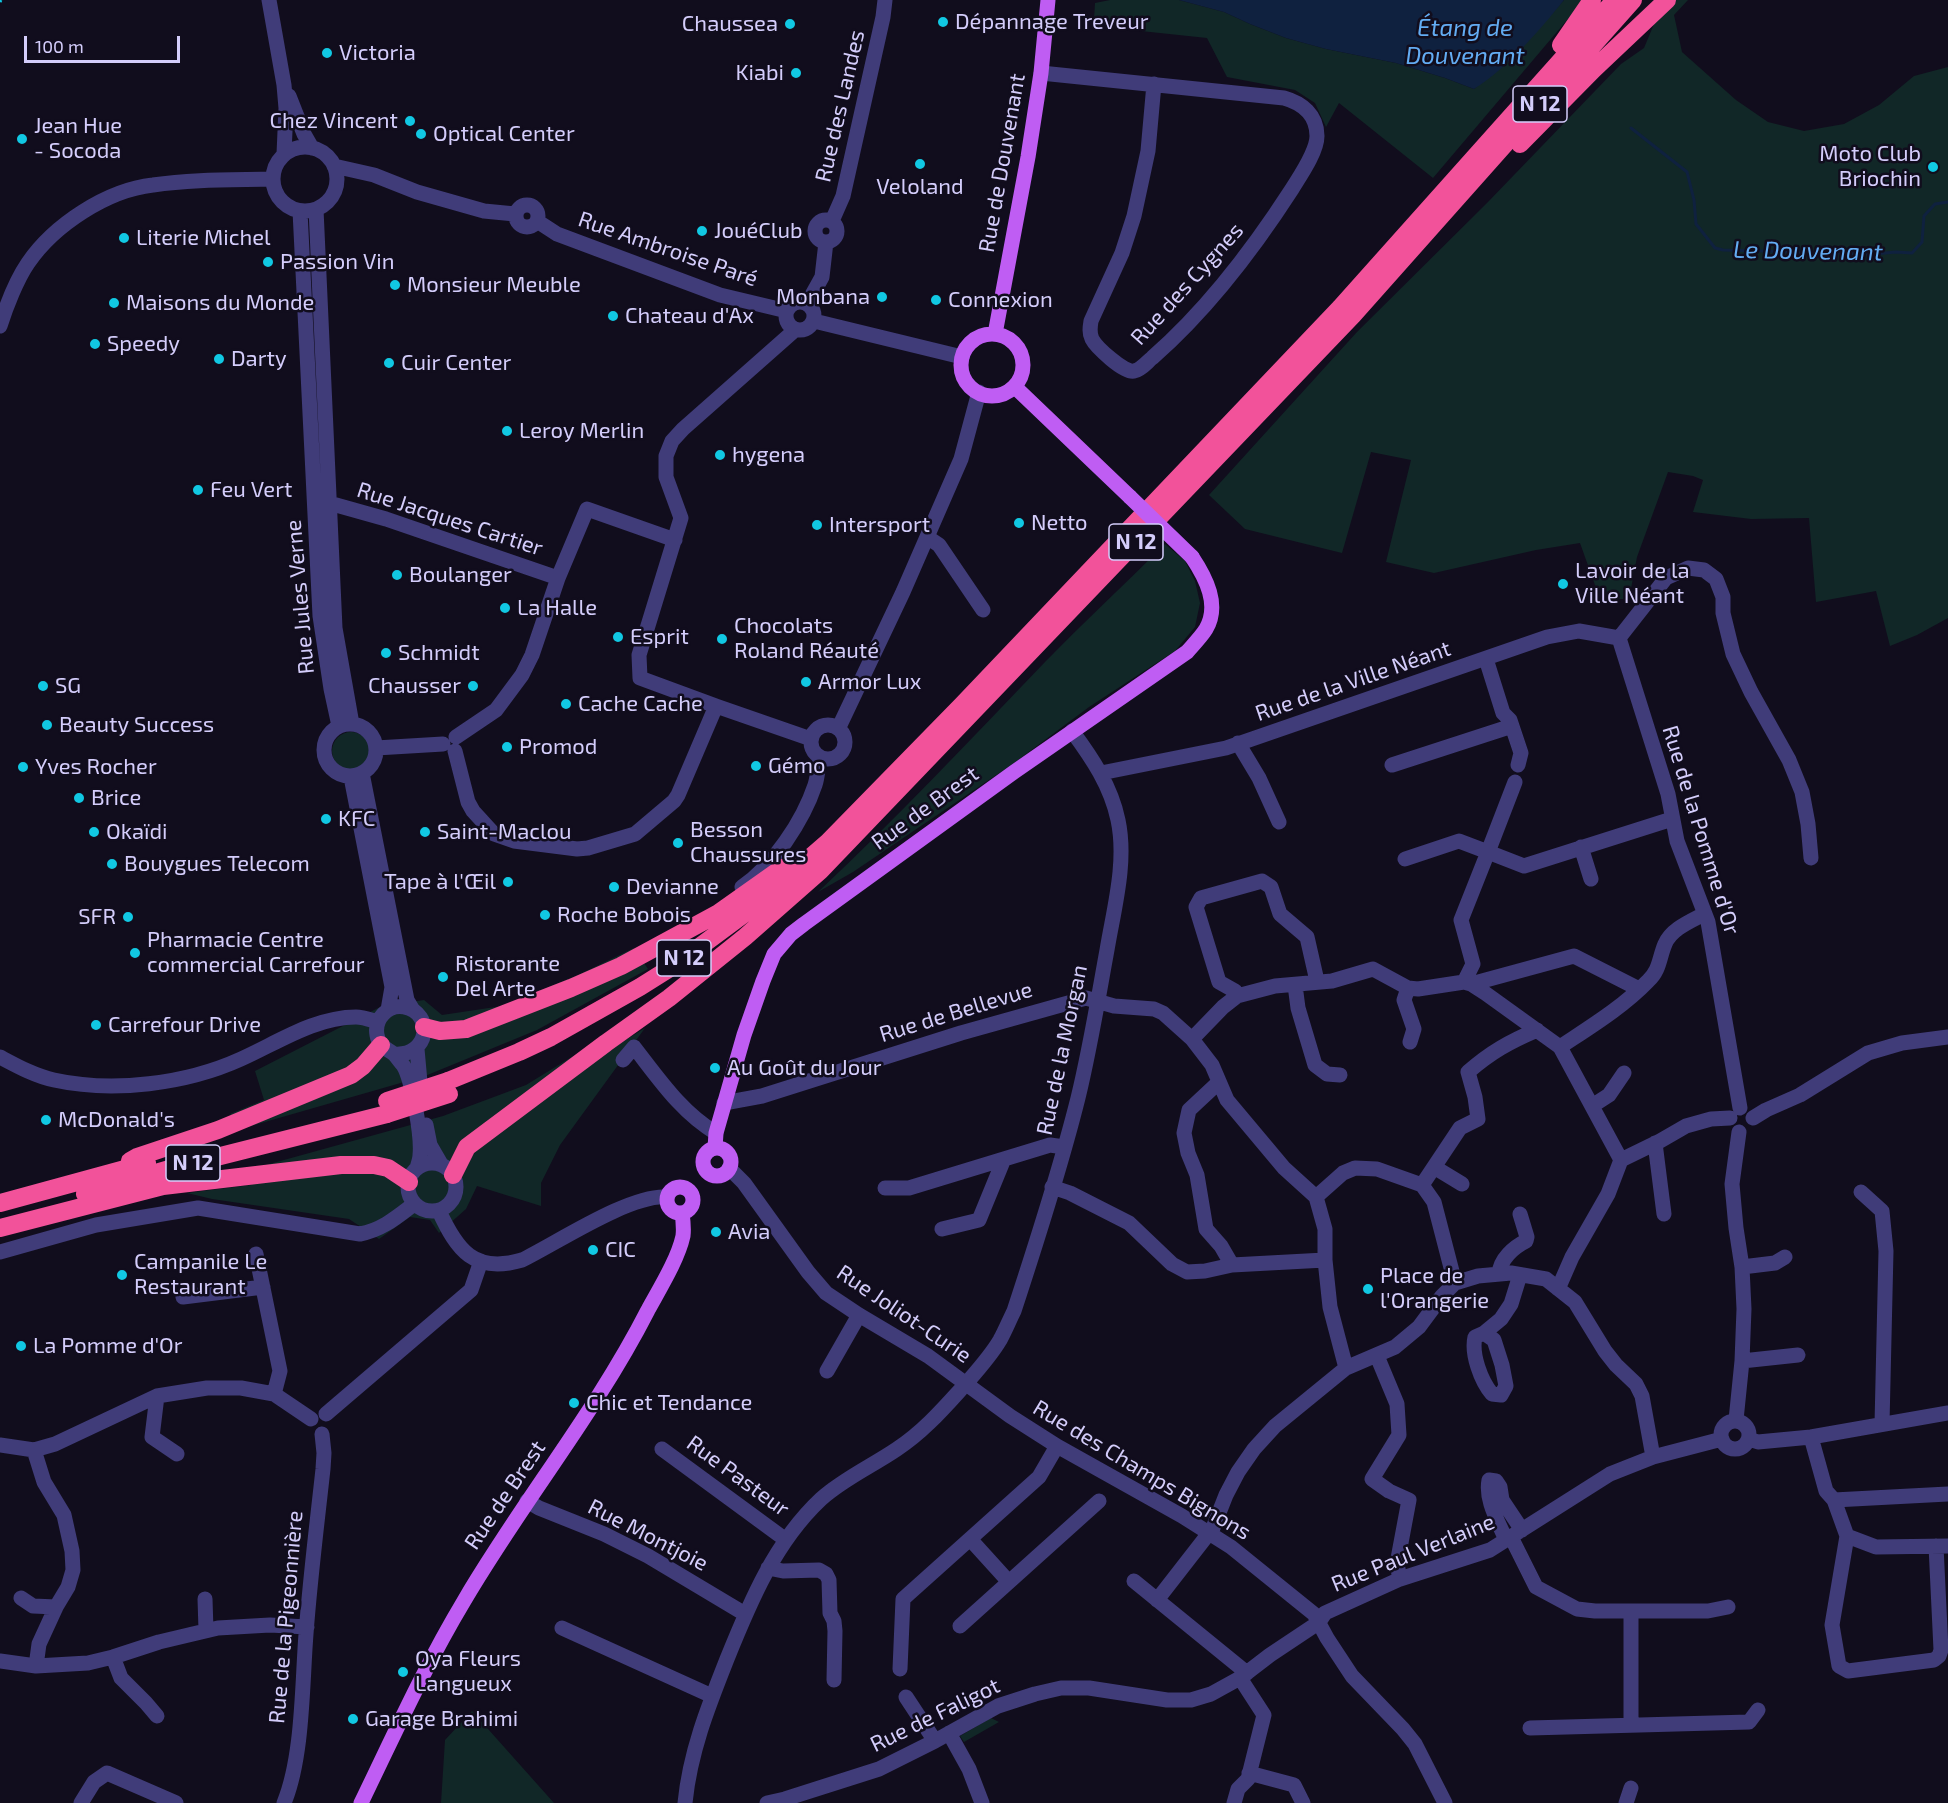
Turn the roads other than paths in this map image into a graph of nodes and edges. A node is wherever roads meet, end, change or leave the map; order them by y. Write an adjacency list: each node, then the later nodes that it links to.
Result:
1 (269, 0): 10 (street)
2 (885, 0): 21 (street, Rue des Landes)
3 (1048, 0): 8 (main road, Rue de Douvenant)
4 (1592, 0): 11 (highway, N 12)
5 (1615, 0): 11 (highway, N 12)
6 (1633, 0): 19 (highway, N 12)
7 (1667, 0): 19 (highway)
8 (1041, 73): 9 (street, Rue des Cygnes); 26 (main road, Rue de Douvenant)
9 (1154, 84): 9 (street, Rue des Cygnes)
10 (285, 85): 12 (street); 13 (street)
11 (1532, 94): 52 (highway, N 12)
12 (312, 147): 13 (street); 14 (street)
13 (284, 154): 16 (street)
14 (334, 166): 15 (street); 17 (street)
15 (374, 175): 17 (street); 22 (street, Rue Ambroise Paré)
16 (273, 179): 20 (street); 24 (street)
17 (335, 189): 18 (street)
18 (316, 209): 20 (street); 30 (street, Rue Jules Verne)
19 (1447, 209): 59 (highway, N 12)
20 (300, 211): 38 (street, Rue Jules Verne)
21 (807, 304): 22 (street); 23 (street)
22 (787, 311): 25 (street)
23 (814, 321): 25 (street); 27 (street)
24 (0, 326)
25 (795, 330): 32 (street)
26 (995, 334): 27 (main road); 28 (main road)
27 (962, 357): 29 (main road)
28 (1015, 387): 29 (main road); 41 (main road, Rue de Brest, bridge)
29 (979, 392): 31 (street)
30 (329, 503): 33 (street, Rue Jacques Cartier); 38 (street, Rue Jules Verne)
31 (927, 537): 34 (street); 40 (street)
32 (675, 540): 33 (street); 37 (street)
33 (558, 578): 44 (street)
34 (983, 610)
35 (1620, 642): 36 (street, Rue de la Ville Néant); 53 (street, Rue de la Pomme d'Or); 57 (street)
36 (1486, 659): 39 (street); 43 (street, Rue de la Ville Néant)
37 (716, 706): 42 (street); 44 (street)
38 (346, 725): 45 (street); 50 (street)
39 (1512, 726): 47 (street); 48 (street)
40 (839, 728): 42 (street); 46 (street)
41 (1072, 731): 49 (street, Rue de la Morgan); 86 (main road, Rue de Brest)
42 (811, 739): 46 (street)
43 (1238, 743): 49 (street, Rue de la Ville Néant); 54 (street)
44 (451, 744): 45 (street)
45 (376, 748): 50 (street)
46 (820, 757): 62 (street)
47 (1392, 765)
48 (1518, 765)
49 (1101, 773): 69 (street, Rue de la Morgan)
50 (357, 775): 70 (street); 71 (street)
51 (1515, 782): 56 (street)
52 (886, 784): 62 (highway); 85 (highway, N 12)
53 (1672, 819): 55 (street); 61 (street, Rue de la Pomme d'Or)
54 (1280, 822)
55 (1581, 847): 56 (street); 60 (street)
56 (1488, 852): 58 (street); 64 (street)
57 (1811, 858)
58 (1405, 859)
59 (820, 872): 85 (highway, N 12); 99 (highway)
60 (1591, 879)
61 (1704, 914): 67 (street); 89 (street, Rue de la Pomme d'Or)
62 (663, 943): 72 (highway)
63 (1317, 981): 65 (street); 66 (street); 68 (street)
64 (1468, 983): 66 (street); 67 (street); 73 (street)
65 (1295, 985): 68 (street); 83 (street)
66 (1408, 988): 76 (street)
67 (1639, 989): 77 (street)
68 (1237, 996): 75 (street)
69 (1098, 1000): 75 (street, Rue de Bellevue); 86 (street, Rue de Bellevue); 94 (street, Rue de la Morgan)
70 (412, 1010): 71 (street); 72 (street)
71 (383, 1016): 79 (street); 80 (street)
72 (424, 1027): 78 (street)
73 (1537, 1030): 77 (street); 97 (street)
74 (1948, 1037): 90 (street)
75 (1192, 1039): 84 (street, Rue de Bellevue)
76 (1410, 1042)
77 (1560, 1047): 87 (street)
78 (417, 1048): 79 (street); 99 (street)
79 (388, 1050): 100 (highway); 102 (street)
80 (0, 1057)
81 (623, 1060): 92 (street)
82 (1624, 1073): 87 (street)
83 (1340, 1075)
84 (1219, 1082): 110 (street, Rue de Bellevue); 125 (street)
85 (448, 1088): 88 (highway, N 12, bridge)
86 (724, 1103): 92 (main road, Rue de Brest)
87 (1592, 1106): 96 (street)
88 (387, 1107): 100 (highway, N 12); 117 (highway, N 12)
89 (1735, 1113): 90 (street); 91 (street); 93 (street)
90 (1753, 1118): 91 (street)
91 (1739, 1132): 126 (street)
92 (716, 1140): 98 (main road); 101 (main road, Rue de Brest)
93 (1655, 1143): 96 (street); 115 (street)
94 (1064, 1147): 95 (street); 105 (street, Rue de la Morgan)
95 (1004, 1159): 106 (street); 119 (street)
96 (1621, 1160): 131 (street)
97 (1434, 1167): 103 (street); 104 (street)
98 (729, 1168): 101 (main road); 133 (street, Rue Joliot-Curie)
99 (447, 1169): 102 (street); 113 (street)
100 (113, 1172): 111 (highway, N 12)
101 (708, 1172): 107 (main road)
102 (413, 1175): 112 (street); 118 (highway)
103 (1462, 1184)
104 (1422, 1185): 110 (street); 129 (street)
105 (1052, 1187): 125 (street); 140 (street, Rue de la Morgan)
106 (885, 1188)
107 (688, 1190): 109 (main road); 114 (main road)
108 (1861, 1192): 149 (street)
109 (667, 1197): 114 (main road); 124 (street)
110 (1316, 1197): 123 (street)
111 (0, 1203)
112 (414, 1204): 113 (street); 120 (street)
113 (439, 1211): 124 (street)
114 (682, 1213): 162 (main road, Rue de Brest)
115 (1664, 1214)
116 (1520, 1215): 127 (street)
117 (0, 1219)
118 (0, 1228)
119 (942, 1228)
120 (0, 1252)
121 (256, 1254): 130 (street)
122 (1785, 1257): 126 (street)
123 (1326, 1260): 125 (street); 138 (street)
124 (481, 1261): 146 (street)
125 (1232, 1266)
126 (1743, 1267): 137 (street)
127 (1499, 1274): 128 (street); 129 (street)
128 (1520, 1275): 131 (street); 134 (street)
129 (1455, 1283): 136 (street)
130 (263, 1287): 132 (street); 142 (street)
131 (1558, 1289): 159 (street)
132 (183, 1297)
133 (859, 1315): 139 (street); 140 (street, Rue Joliot-Curie)
134 (1484, 1333): 141 (street); 141 (street)
135 (1798, 1355): 137 (street)
136 (1377, 1356): 138 (street); 171 (street)
137 (1742, 1361): 148 (street)
138 (1346, 1368): 164 (street)
139 (827, 1371)
140 (971, 1378): 155 (street, Rue des Champs Bignons); 168 (street, Rue de la Morgan)
141 (1503, 1393): 144 (street)
142 (274, 1394): 143 (street); 147 (street)
143 (157, 1396): 157 (street); 158 (street)
144 (1519, 1398)
145 (1948, 1413): 149 (street)
146 (326, 1414): 147 (street); 150 (street)
147 (310, 1419): 150 (street)
148 (1736, 1420): 152 (street); 153 (street)
149 (1882, 1424): 151 (street)
150 (322, 1434): 182 (street, Rue de la Pigeonnière)
151 (1811, 1437): 153 (street); 161 (street)
152 (1722, 1439): 153 (street); 159 (street, Rue Paul Verlaine)
153 (1749, 1439)
154 (0, 1444): 157 (street)
155 (1057, 1446): 164 (street, Rue des Champs Bignons); 167 (street)
156 (662, 1449): 168 (street, Rue Pasteur)
157 (34, 1450): 177 (street)
158 (177, 1454)
159 (1653, 1457): 165 (street, Rue Paul Verlaine)
160 (1948, 1494): 161 (street)
161 (1834, 1500): 166 (street)
162 (527, 1501): 180 (street, Rue Montjoie); 203 (main road, Rue de Brest)
163 (1099, 1501): 173 (street)
164 (1208, 1532): 176 (street); 181 (street, Rue des Champs Bignons)
165 (1513, 1536): 171 (street, Rue Paul Verlaine); 179 (street)
166 (1847, 1536): 169 (street); 169 (street)
167 (970, 1539): 173 (street); 189 (street)
168 (786, 1540): 170 (street, Rue de la Morgan)
169 (1942, 1546)
170 (768, 1568): 180 (street, Rue de la Morgan); 191 (street)
171 (1400, 1579): 181 (street, Rue Paul Verlaine)
172 (1134, 1581): 176 (street)
173 (1009, 1582): 183 (street)
174 (21, 1598): 177 (street)
175 (205, 1599): 185 (street)
176 (1157, 1600): 190 (street)
177 (56, 1607): 188 (street)
178 (1728, 1607): 179 (street)
179 (1631, 1611): 196 (street)
180 (745, 1614): 192 (street, Rue de la Morgan)
181 (1319, 1622): 190 (street, Rue de Faligot); 209 (street, Rue des Champs Bignons)
182 (307, 1626): 185 (street); 202 (street, Rue de la Pigeonnière)
183 (960, 1626)
184 (562, 1628): 192 (street)
185 (206, 1630): 186 (street)
186 (113, 1657): 188 (street); 195 (street)
187 (0, 1661): 188 (street)
188 (36, 1666)
189 (900, 1669)
190 (1244, 1676): 198 (street, Rue de Faligot); 199 (street)
191 (834, 1680)
192 (712, 1696): 204 (street, Rue de la Morgan)
193 (906, 1697): 198 (street)
194 (1758, 1710): 196 (street)
195 (157, 1716)
196 (1631, 1724): 197 (street)
197 (1530, 1728)
198 (942, 1737): 205 (street, Rue de Faligot); 206 (street)
199 (1249, 1773): 207 (street); 208 (street)
200 (81, 1803): 201 (street)
201 (176, 1803)
202 (284, 1803)
203 (361, 1803)
204 (685, 1803)
205 (767, 1803)
206 (982, 1803)
207 (1234, 1803)
208 (1303, 1803)
209 (1445, 1803)

